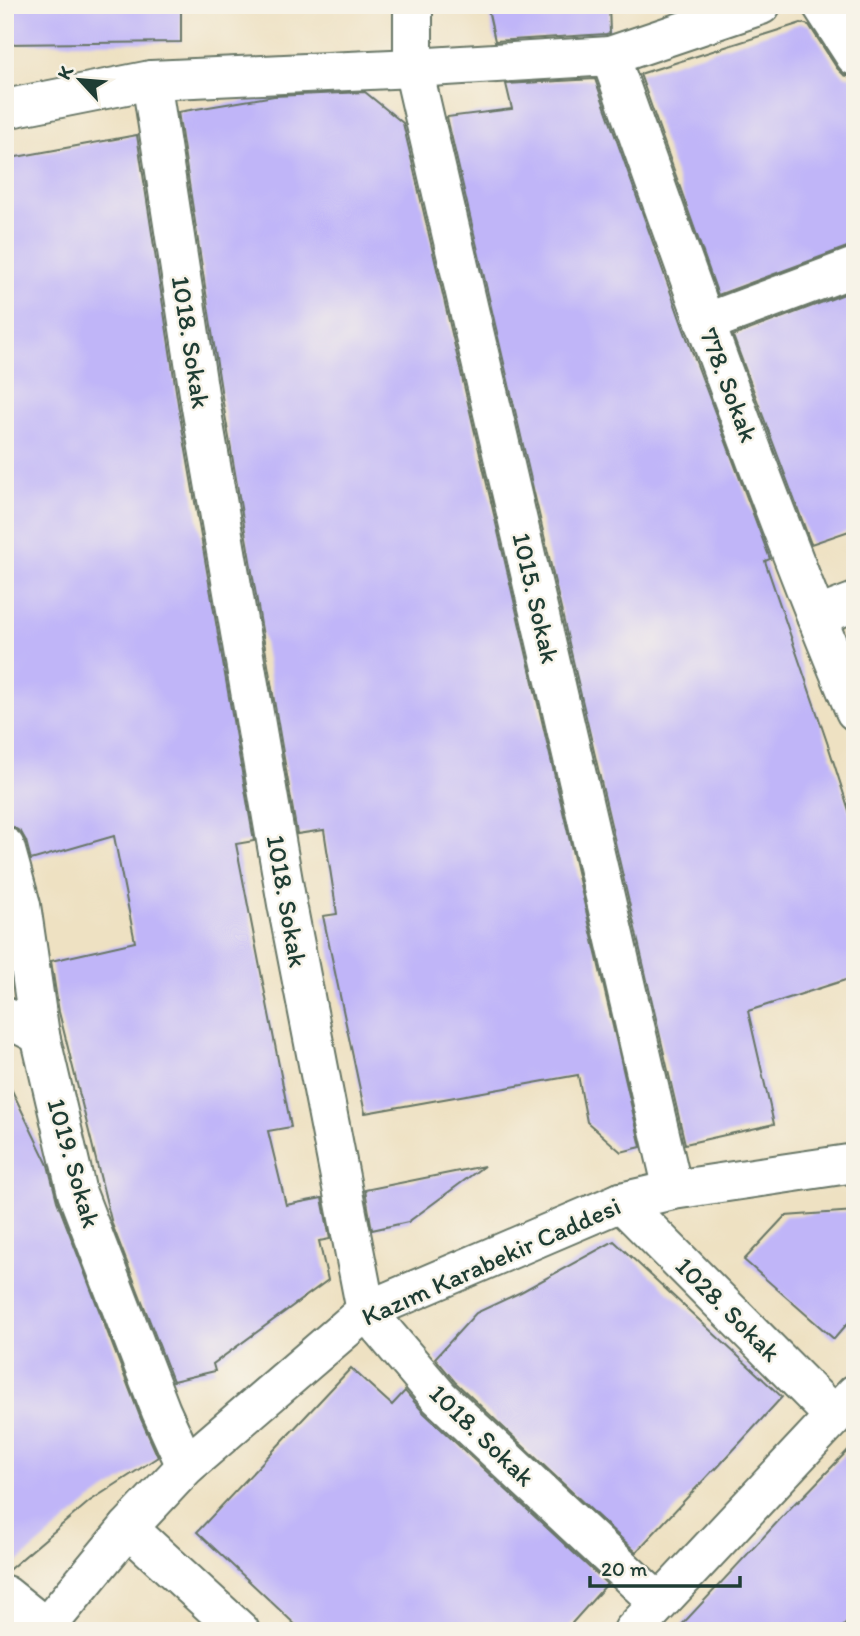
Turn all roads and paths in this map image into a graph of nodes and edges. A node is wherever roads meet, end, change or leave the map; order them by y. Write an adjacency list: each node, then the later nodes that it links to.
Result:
1 (413, 5): 6 (street, 1015. Sokak)
2 (761, 5): 4 (street)
3 (822, 5): 5 (street)
4 (610, 56): 6 (street); 10 (street, 778. Sokak)
5 (855, 56)
6 (413, 68): 7 (street); 18 (street, 1015. Sokak)
7 (151, 80): 8 (street); 20 (street, 1018. Sokak)
8 (5, 109)
9 (855, 267): 10 (street)
10 (705, 323): 12 (street, 778. Sokak)
11 (855, 602): 12 (street)
12 (816, 617): 13 (street, 778. Sokak)
13 (855, 711)
14 (5, 847): 16 (street, 1019. Sokak)
15 (5, 1017): 16 (street)
16 (40, 1035): 22 (street, 1019. Sokak)
17 (855, 1163): 18 (street, Kazım Karabekir Caddesi)
18 (673, 1190): 19 (street, Kazım Karabekir Caddesi)
19 (621, 1202): 20 (street, Kazım Karabekir Caddesi); 21 (street, 1028. Sokak)
20 (366, 1311): 22 (street, Kazım Karabekir Caddesi); 25 (street, 1018. Sokak)
21 (845, 1405): 25 (street)
22 (186, 1465): 23 (street, Kazım Karabekir Caddesi)
23 (128, 1528): 26 (street, Kazım Karabekir Caddesi); 27 (street)
24 (5, 1595): 26 (street)
25 (659, 1603): 28 (street)
26 (44, 1629)
27 (240, 1631)
28 (633, 1631)

